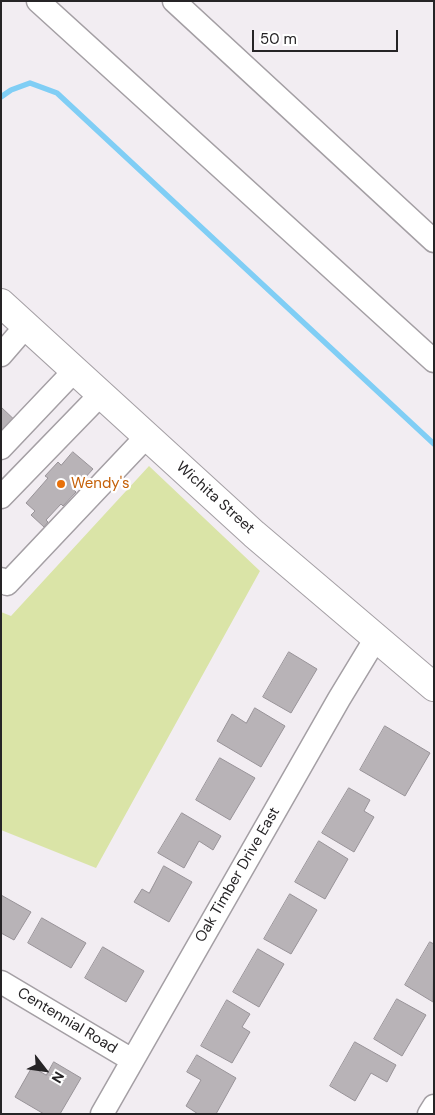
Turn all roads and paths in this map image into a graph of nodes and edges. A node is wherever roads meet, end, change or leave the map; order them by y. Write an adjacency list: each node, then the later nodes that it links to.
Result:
1 (38, 1): 7 (street)
2 (174, 1): 3 (street)
3 (434, 241)
4 (1, 304): 5 (main road, Wichita Street)
5 (26, 326): 6 (street); 8 (main road, Wichita Street)
6 (1, 355)
7 (434, 361)
8 (75, 370): 9 (main road, Wichita Street); 11 (street)
9 (101, 394): 10 (main road, Wichita Street); 12 (street)
10 (146, 436): 13 (street); 14 (main road, Wichita Street)
11 (1, 448)
12 (1, 497)
13 (1, 579)
14 (376, 638): 15 (main road, Wichita Street); 17 (street, Oak Timber Drive East)
15 (434, 687)
16 (1, 982): 17 (street, Centennial Road)
17 (132, 1060): 19 (street, Oak Timber Drive East)
18 (434, 1106): 20 (street)
19 (102, 1114)
20 (429, 1114)

